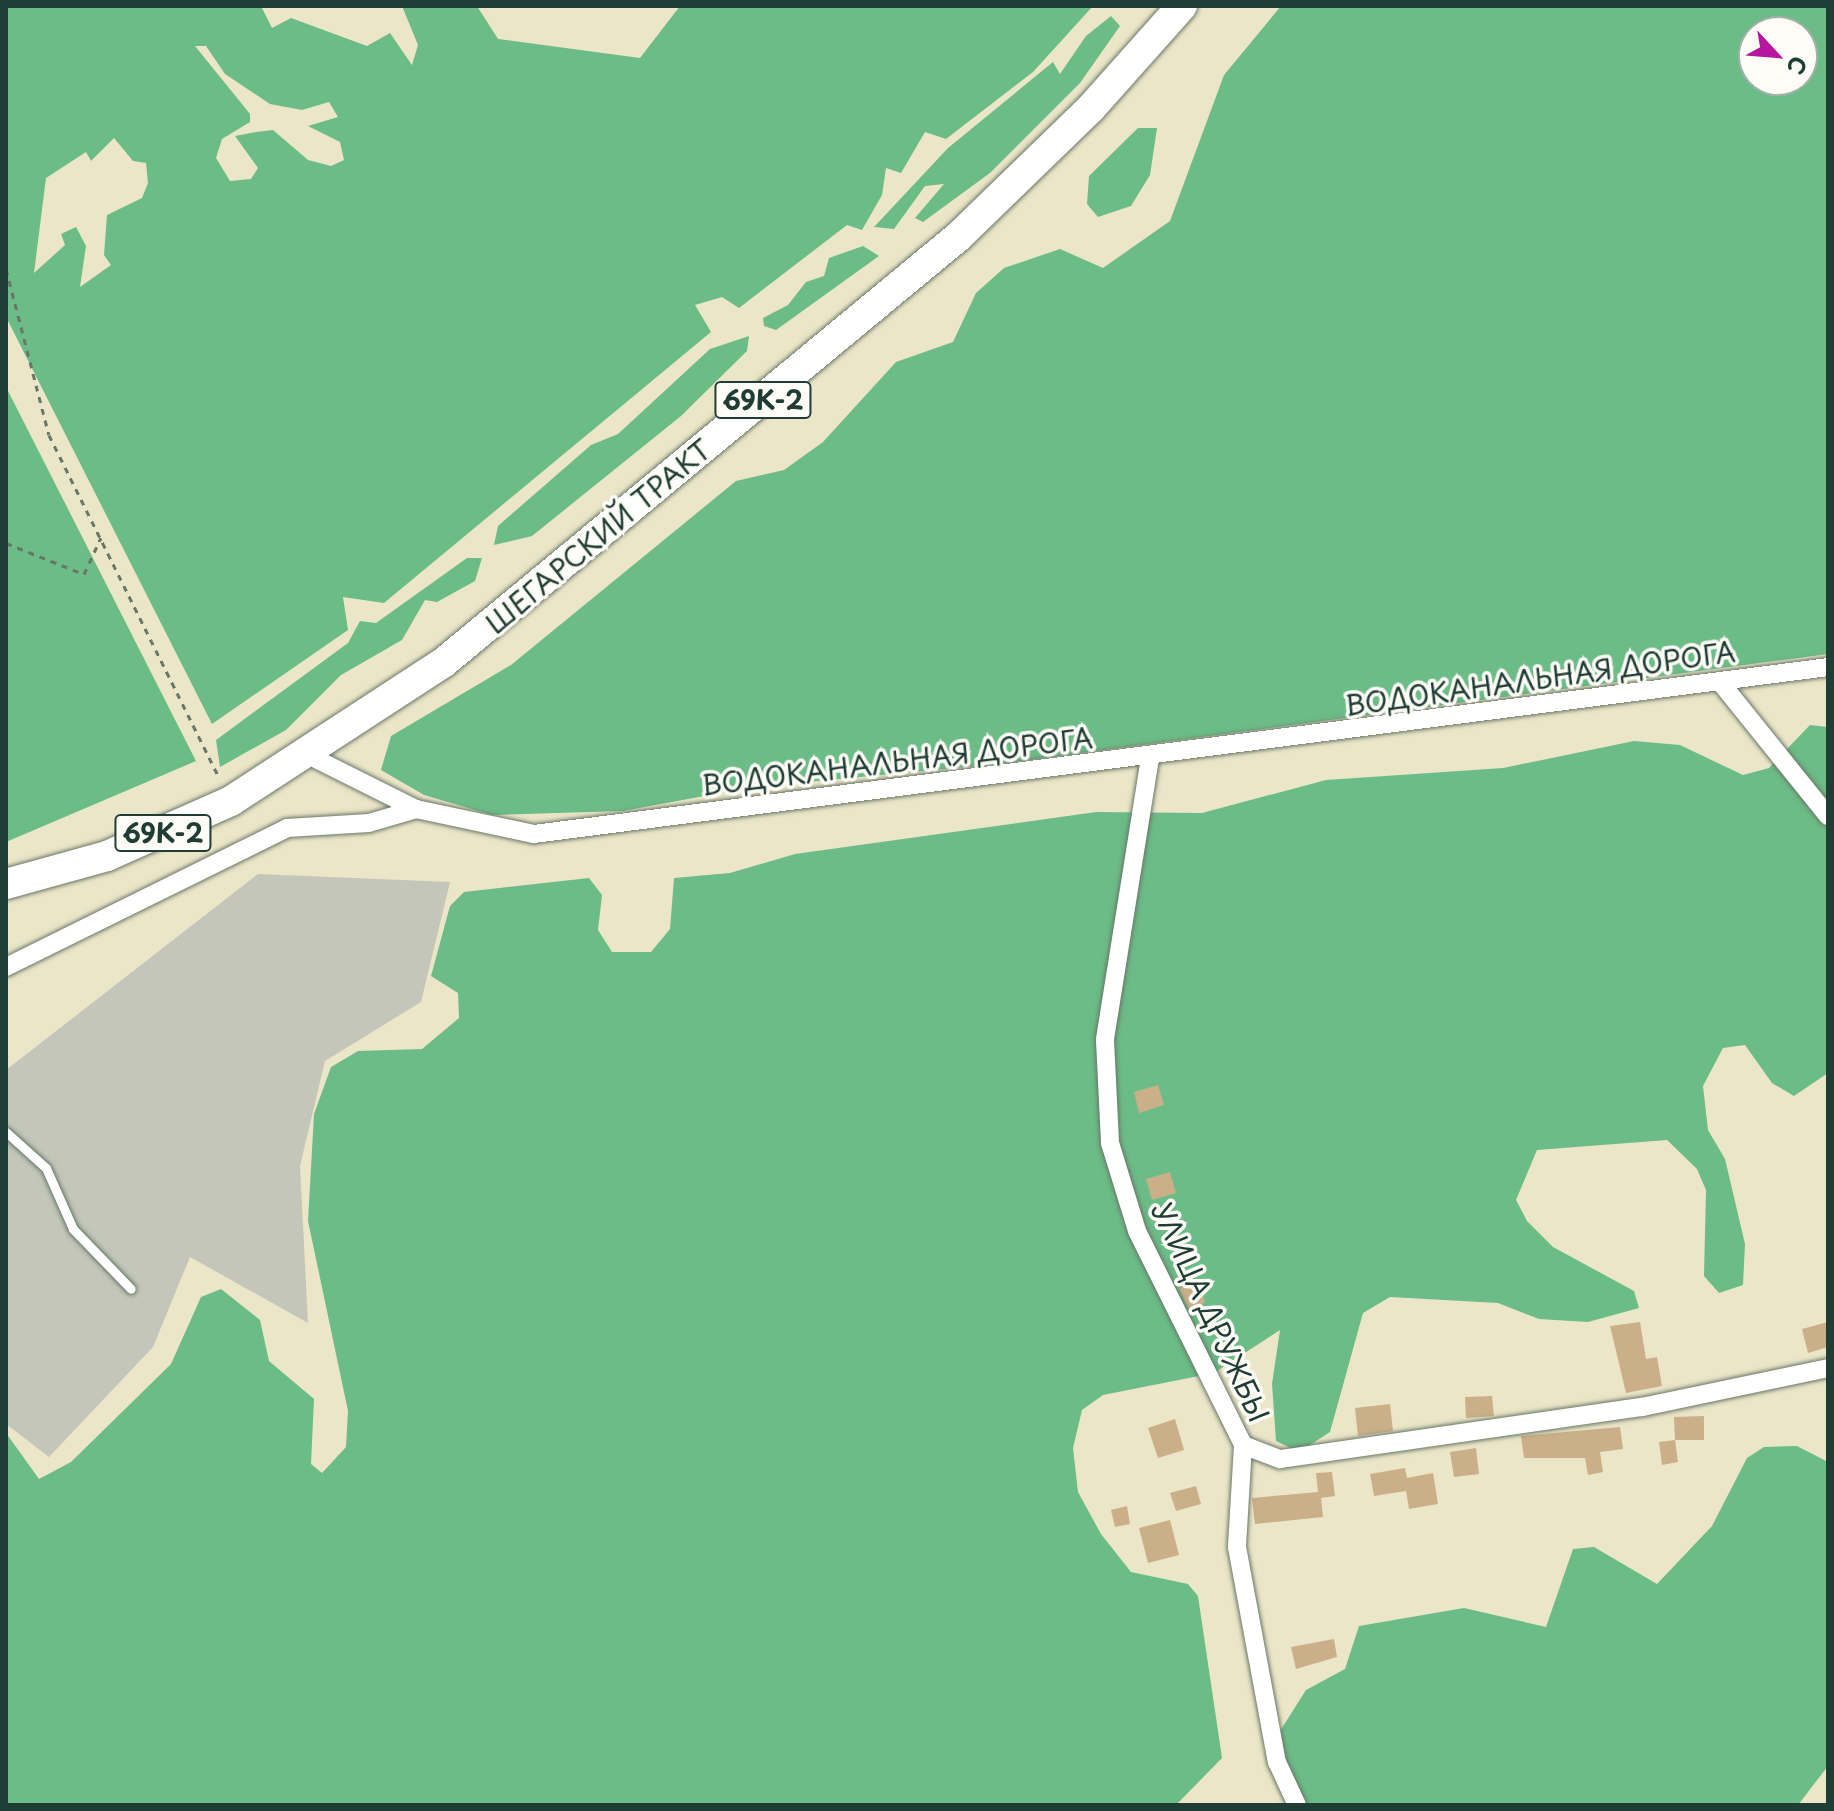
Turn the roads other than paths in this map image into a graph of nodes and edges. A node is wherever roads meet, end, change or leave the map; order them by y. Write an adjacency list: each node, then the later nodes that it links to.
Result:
1 (1182, 6): 4 (main road, ШЕГАРСКИЙ ТРАКТ / 69К-2)
2 (1828, 667): 3 (street, ВОДОКАНАЛЬНАЯ ДОРОГА)
3 (1721, 683): 5 (street, ВОДОКАНАЛЬНАЯ ДОРОГА); 7 (street)
4 (310, 756): 6 (street); 8 (main road, ШЕГАРСКИЙ ТРАКТ / 69К-2)
5 (1150, 758): 6 (street, ВОДОКАНАЛЬНАЯ ДОРОГА); 13 (street, УЛИЦА ДРУЖБЫ)
6 (416, 809): 9 (street, ВОДОКАНАЛЬНАЯ ДОРОГА)
7 (1828, 816)
8 (6, 884)
9 (6, 967)
10 (6, 1132): 11 (lane)
11 (131, 1289)
12 (1828, 1368): 13 (street, УЛИЦА ДРУЖБЫ)
13 (1243, 1445): 14 (street)
14 (1297, 1805)

